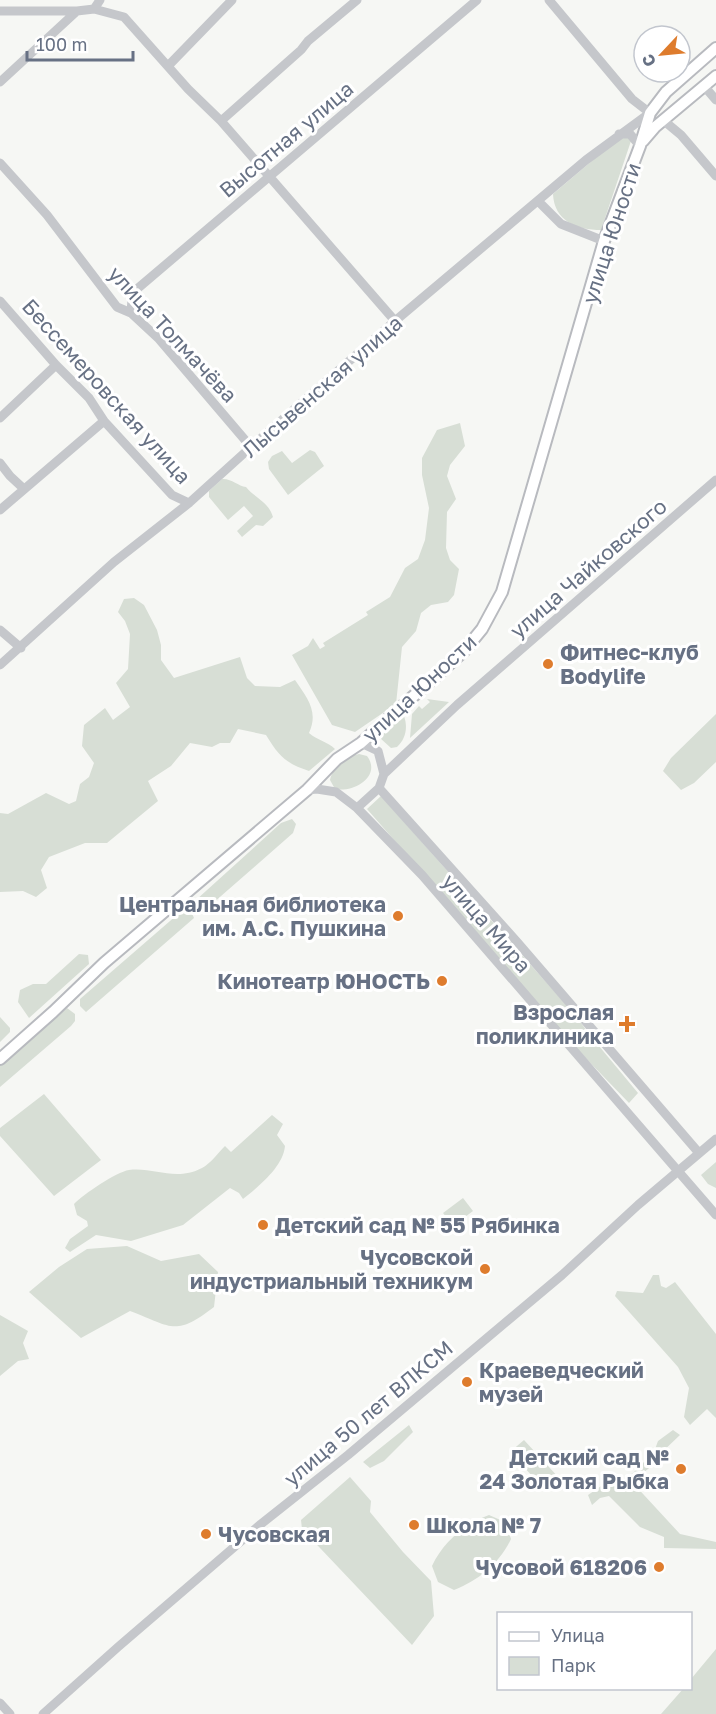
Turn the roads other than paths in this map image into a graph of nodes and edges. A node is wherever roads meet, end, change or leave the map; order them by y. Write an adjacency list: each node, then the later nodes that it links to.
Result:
1 (100, 0): 6 (street)
2 (232, 0): 10 (street)
3 (357, 0): 17 (street)
4 (477, 0): 21 (street, Высотная улица)
5 (549, 0): 15 (street)
6 (94, 9): 8 (street); 10 (street)
7 (0, 11): 8 (street)
8 (77, 11): 12 (street)
9 (716, 48): 15 (main road, Лысьвенская улица)
10 (168, 66): 17 (street)
11 (716, 76): 13 (main road)
12 (0, 82)
13 (704, 86): 14 (street); 16 (main road)
14 (716, 100)
15 (650, 113): 16 (main road); 18 (street, Лысьвенская улица); 19 (main road, Лысьвенская улица)
16 (663, 120): 19 (main road); 22 (street)
17 (221, 121): 21 (street)
18 (619, 134): 19 (street); 23 (street, Лысьвенская улица)
19 (640, 146): 24 (main road, улица Юности)
20 (0, 163): 26 (street, улица Толмачёва)
21 (269, 176): 26 (street, Высотная улица); 27 (street)
22 (716, 176)
23 (538, 201): 24 (street); 27 (street, Лысьвенская улица)
24 (604, 241): 40 (main road, улица Юности)
25 (0, 301): 28 (street, Бессемеровская улица)
26 (131, 313): 31 (street, улица Толмачёва)
27 (395, 321): 31 (street, Лысьвенская улица)
28 (56, 365): 29 (street); 30 (street, Бессемеровская улица)
29 (0, 418)
30 (104, 421): 34 (street); 35 (street, Бессемеровская улица)
31 (251, 447): 35 (street, Лысьвенская улица)
32 (0, 462): 34 (street)
33 (716, 480): 41 (street, улица Чайковского)
34 (24, 489): 36 (street)
35 (189, 503): 38 (street, Лысьвенская улица)
36 (0, 510)
37 (0, 630): 38 (street)
38 (21, 648): 39 (street, Лысьвенская улица)
39 (0, 666)
40 (361, 743): 41 (street); 43 (main road, улица Юности)
41 (384, 774): 42 (street, улица Чайковского)
42 (379, 788): 44 (street, улица Чайковского); 47 (street, улица Мира)
43 (307, 790): 44 (street, улица Мира); 45 (main road, улица Юности)
44 (357, 808): 48 (street, улица Мира)
45 (0, 1059)
46 (716, 1139): 47 (street, улица 50 лет ВЛКСМ)
47 (699, 1153): 48 (street, улица 50 лет ВЛКСМ)
48 (679, 1170): 49 (street, улица Мира); 52 (street, улица 50 лет ВЛКСМ)
49 (716, 1215)
50 (0, 1703): 51 (street)
51 (10, 1714)
52 (43, 1714)

